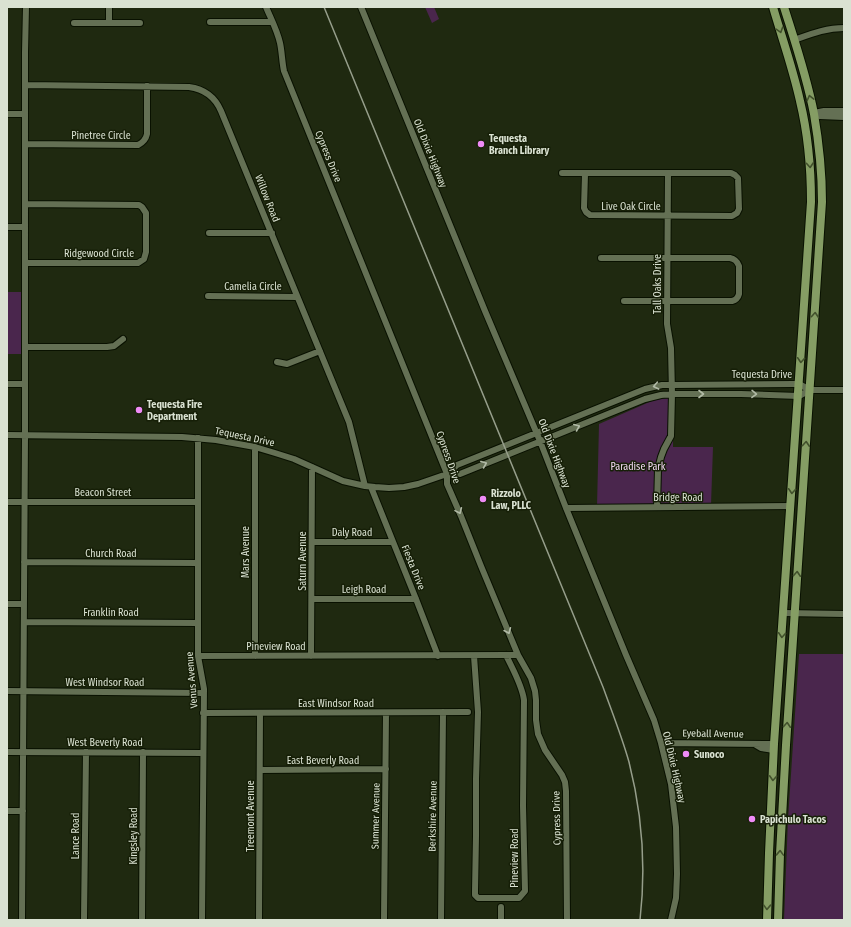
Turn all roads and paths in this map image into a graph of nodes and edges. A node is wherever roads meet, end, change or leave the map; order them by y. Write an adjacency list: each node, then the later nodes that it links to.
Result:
1 (26, 7): 14 (street)
2 (109, 7): 10 (street)
3 (266, 7): 8 (street, Cypress Drive)
4 (361, 7): 55 (street, Old Dixie Highway)
5 (773, 7): 16 (main road, one-way to 16)
6 (784, 7): 13 (main road)
7 (210, 22): 8 (street)
8 (272, 22): 62 (street, Cypress Drive)
9 (74, 23): 10 (street)
10 (109, 23): 11 (street)
11 (140, 23)
12 (844, 28): 13 (street)
13 (794, 40): 18 (main road, one-way to 13)
14 (25, 85): 15 (street, Willow Road); 20 (street)
15 (147, 86): 24 (street, Pinetree Circle); 35 (street, Willow Road)
16 (800, 101): 18 (main road); 22 (main road)
17 (844, 111): 18 (street)
18 (814, 113): 21 (street); 23 (main road)
19 (7, 114): 20 (street)
20 (25, 114): 24 (street)
21 (844, 116)
22 (805, 126): 23 (main road); 28 (main road, one-way to 28)
23 (818, 136): 31 (main road)
24 (25, 144): 29 (street)
25 (562, 173): 27 (street)
26 (668, 173): 27 (street); 30 (street, Tall Oaks Drive); 30 (street, Live Oak Circle)
27 (585, 174): 30 (street, Live Oak Circle)
28 (811, 202): 31 (main road); 49 (main road, one-way to 49)
29 (25, 204): 33 (street); 38 (street, Ridgewood Circle)
30 (667, 216): 37 (street, Tall Oaks Drive)
31 (821, 220): 51 (main road, one-way to 31)
32 (7, 227): 33 (street)
33 (25, 227): 38 (street)
34 (209, 233): 35 (street)
35 (272, 233): 40 (street, Willow Road)
36 (601, 258): 37 (street)
37 (668, 259): 41 (street, Tall Oaks Drive); 41 (street)
38 (25, 263): 44 (street)
39 (208, 296): 40 (street, Camelia Circle)
40 (297, 296): 45 (street, Willow Road)
41 (668, 300): 42 (street); 50 (street, Tall Oaks Drive)
42 (624, 301)
43 (123, 339): 44 (street)
44 (25, 347): 48 (street)
45 (320, 351): 46 (street); 63 (street, Willow Road)
46 (277, 362)
47 (7, 384): 48 (street)
48 (25, 384): 57 (street)
49 (799, 384): 50 (street, Tequesta Drive); 51 (street, Tequesta Drive); 54 (main road)
50 (672, 385): 53 (street, Tall Oaks Drive); 55 (street, Tequesta Drive, one-way to 55)
51 (810, 390): 52 (street); 54 (street); 79 (main road, one-way to 51)
52 (844, 390)
53 (672, 394): 54 (street, Tequesta Drive, one-way to 54); 59 (street, Tequesta Drive, one-way to 53); 68 (street, Tall Oaks Drive)
54 (799, 396): 67 (main road, one-way to 67)
55 (537, 433): 59 (street, Old Dixie Highway); 62 (street, Tequesta Drive)
56 (7, 435): 57 (street, Tequesta Drive)
57 (25, 436): 58 (street, Tequesta Drive); 65 (street)
58 (198, 438): 60 (street, Tequesta Drive); 66 (street, Venus Avenue)
59 (540, 442): 62 (street, Tequesta Drive, one-way to 59); 69 (street, Old Dixie Highway)
60 (255, 447): 61 (street, Tequesta Drive); 85 (street, Mars Avenue)
61 (312, 467): 63 (street, Tequesta Drive); 70 (street, Saturn Avenue)
62 (447, 474): 63 (street, Tequesta Drive); 83 (street, Cypress Drive, one-way to 83)
63 (368, 486): 71 (street, Fiesta Drive)
64 (7, 502): 65 (street, Beacon Street)
65 (24, 502): 66 (street, Beacon Street); 72 (street)
66 (198, 502): 73 (street, Venus Avenue)
67 (791, 506): 68 (street, Bridge Road); 78 (main road)
68 (657, 507): 69 (street, Bridge Road)
69 (566, 508): 99 (street, Old Dixie Highway)
70 (312, 542): 71 (street, Daly Road); 74 (street, Saturn Avenue)
71 (393, 542): 75 (street, Fiesta Drive)
72 (24, 562): 73 (street, Church Road); 77 (street)
73 (198, 563): 82 (street, Venus Avenue)
74 (312, 599): 75 (street, Leigh Road); 86 (street, Saturn Avenue)
75 (416, 599): 87 (street, Fiesta Drive)
76 (7, 604): 77 (street)
77 (24, 604): 81 (street)
78 (784, 613): 79 (street); 98 (main road, one-way to 98)
79 (795, 613): 80 (street); 100 (main road, one-way to 79)
80 (844, 614)
81 (24, 622): 82 (street, Franklin Road); 91 (street)
82 (198, 623): 84 (street, Venus Avenue)
83 (518, 654): 89 (street, Pineview Road); 122 (street, Cypress Drive)
84 (198, 656): 85 (street, Pineview Road); 92 (street, Venus Avenue)
85 (255, 656): 86 (street, Pineview Road)
86 (311, 656): 87 (street, Pineview Road)
87 (438, 656): 88 (street, Pineview Road)
88 (474, 656): 89 (street, Pineview Road); 89 (street, Pineview Road)
89 (506, 656)
90 (7, 692): 91 (street, West Windsor Road)
91 (24, 692): 92 (street, West Windsor Road); 103 (street)
92 (203, 693): 96 (street, Venus Avenue)
93 (386, 712): 94 (street, East Windsor Road); 97 (street, East Windsor Road); 108 (street, Summer Avenue)
94 (443, 712): 95 (street, East Windsor Road); 120 (street, Berkshire Avenue)
95 (468, 712)
96 (204, 713): 97 (street, East Windsor Road); 106 (street, Venus Avenue)
97 (260, 713): 109 (street, Treemont Avenue)
98 (776, 725): 100 (main road); 101 (main road)
99 (661, 743): 101 (street, Eyeball Avenue); 113 (street, Old Dixie Highway)
100 (786, 745): 107 (main road)
101 (774, 747): 107 (main road); 123 (main road, one-way to 123)
102 (7, 752): 103 (street, West Beverly Road)
103 (23, 752): 104 (street, West Beverly Road); 111 (street)
104 (86, 752): 105 (street, West Beverly Road); 115 (street, Lance Road)
105 (143, 752): 106 (street, West Beverly Road); 116 (street, Kingsley Road)
106 (203, 753): 117 (street, Venus Avenue)
107 (785, 764): 124 (main road, one-way to 107)
108 (386, 769): 109 (street, East Beverly Road); 119 (street, Summer Avenue)
109 (260, 770): 118 (street, Treemont Avenue)
110 (7, 811): 111 (street)
111 (23, 811): 114 (street)
112 (501, 907): 121 (street)
113 (672, 919)
114 (22, 920)
115 (84, 920)
116 (142, 920)
117 (202, 920)
118 (259, 920)
119 (384, 920)
120 (441, 920)
121 (501, 920)
122 (567, 920)
123 (767, 920)
124 (778, 920)

